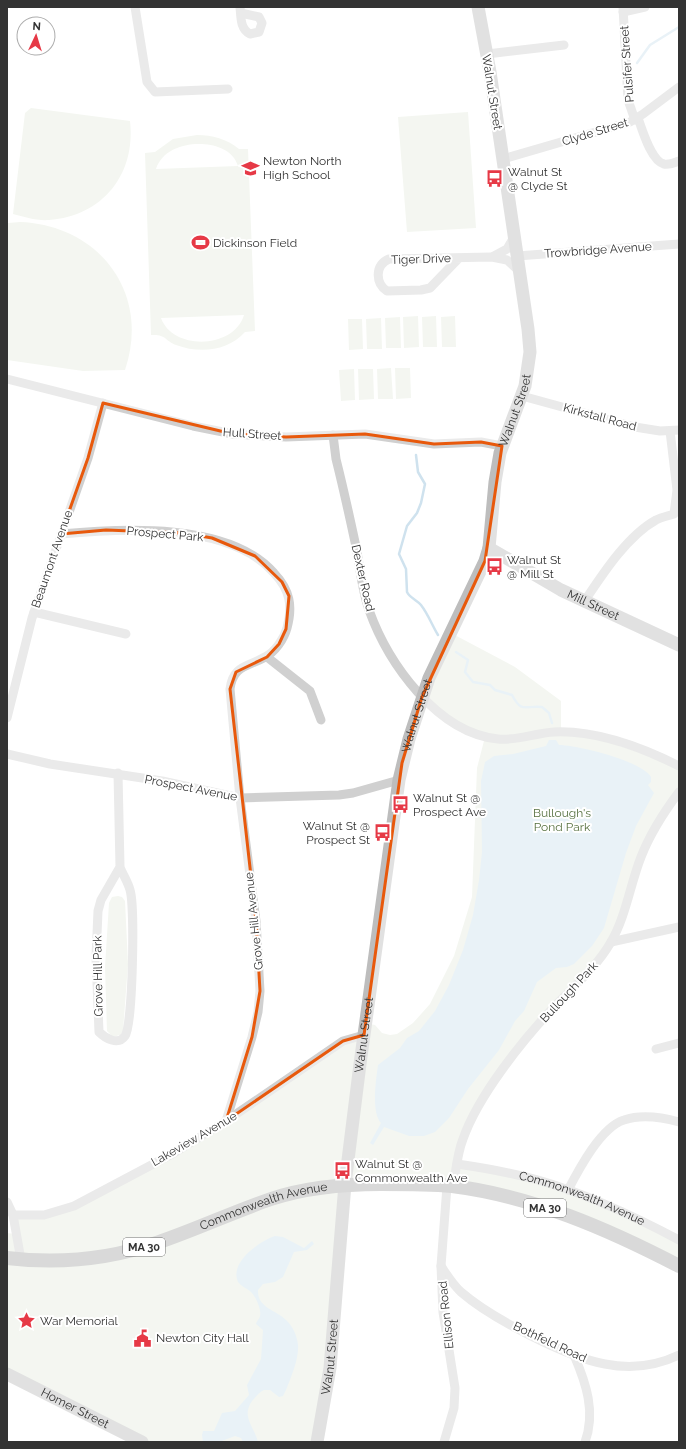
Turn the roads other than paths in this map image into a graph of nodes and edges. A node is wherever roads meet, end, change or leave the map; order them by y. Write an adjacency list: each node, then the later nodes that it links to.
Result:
1 (135, 7): 8 (street)
2 (478, 7): 6 (main road, Walnut Street)
3 (645, 7): 4 (street)
4 (623, 10): 9 (street, Pulsifer Street)
5 (564, 45): 6 (street)
6 (486, 54): 10 (main road, Walnut Street)
7 (679, 87): 9 (street, Clyde Street)
8 (228, 89)
9 (636, 119): 10 (street, Clyde Street); 11 (street, Pulsifer Street)
10 (503, 159): 12 (main road, Walnut Street)
11 (679, 161)
12 (514, 236): 14 (street, Tiger Drive); 15 (main road, Walnut Street)
13 (679, 244): 15 (street, Trowbridge Avenue)
14 (492, 256): 16 (street, Tiger Drive); 17 (street, Tiger Drive)
15 (517, 256): 17 (main road, Walnut Street)
16 (459, 258): 16 (street, Tiger Drive)
17 (519, 271): 19 (main road, Walnut Street)
18 (7, 378): 20 (street, Hull Street)
19 (522, 396): 21 (street, Kirkstall Road); 23 (main road, Walnut Street)
20 (103, 403): 22 (street, Hull Street); 25 (street, Beaumont Avenue)
21 (675, 430): 24 (street)
22 (333, 435): 23 (street, Hull Street); 32 (street, Dexter Road)
23 (502, 446): 26 (main road, Walnut Street)
24 (676, 514): 27 (street)
25 (61, 534): 28 (street, Beaumont Avenue); 31 (street, Prospect Park)
26 (488, 548): 27 (main road, Mill Street); 32 (main road, Walnut Street)
27 (584, 602): 30 (main road, Mill Street)
28 (34, 612): 29 (street); 33 (street, Beaumont Avenue)
29 (126, 634)
30 (679, 645)
31 (267, 657): 34 (street, Prospect Park); 35 (street)
32 (422, 697): 37 (street, Dexter Road); 39 (main road, Walnut Street)
33 (7, 718)
34 (232, 718): 41 (street, Grove Hill Avenue)
35 (321, 720)
36 (7, 754): 38 (street, Prospect Avenue)
37 (679, 766)
38 (118, 773): 41 (street, Prospect Avenue); 42 (street, Grove Hill Park)
39 (399, 780): 41 (street, Prospect Avenue); 45 (main road, Walnut Street)
40 (679, 792): 44 (street, Bullough Park)
41 (240, 798): 48 (street, Grove Hill Avenue)
42 (120, 867): 42 (street, Grove Hill Park)
43 (679, 927): 44 (street)
44 (611, 942): 50 (street, Bullough Park)
45 (364, 1035): 48 (street, Lakeview Avenue); 51 (main road, Walnut Street)
46 (679, 1043): 47 (street)
47 (656, 1049)
48 (226, 1121): 55 (street, Lakeview Avenue)
49 (679, 1122): 53 (street)
50 (457, 1164): 52 (street, Bullough Park); 53 (street, Commonwealth Avenue)
51 (345, 1184): 52 (main road, Commonwealth Avenue / MA 30); 58 (main road, Commonwealth Avenue / MA 30); 65 (main road, Walnut Street)
52 (450, 1186): 59 (street, Ellison Road); 60 (main road, Commonwealth Avenue / MA 30)
53 (568, 1190): 57 (street, Commonwealth Avenue)
54 (7, 1202): 55 (street)
55 (12, 1215): 56 (street)
56 (11, 1233): 58 (street)
57 (679, 1240)
58 (14, 1259)
59 (441, 1266): 61 (street, Bothfeld Road); 66 (street, Ellison Road)
60 (679, 1266)
61 (574, 1355): 62 (street, Bothfeld Road); 67 (street)
62 (679, 1355)
63 (7, 1374): 64 (main road, Homer Street)
64 (142, 1442)
65 (317, 1442)
66 (444, 1442)
67 (585, 1442)

